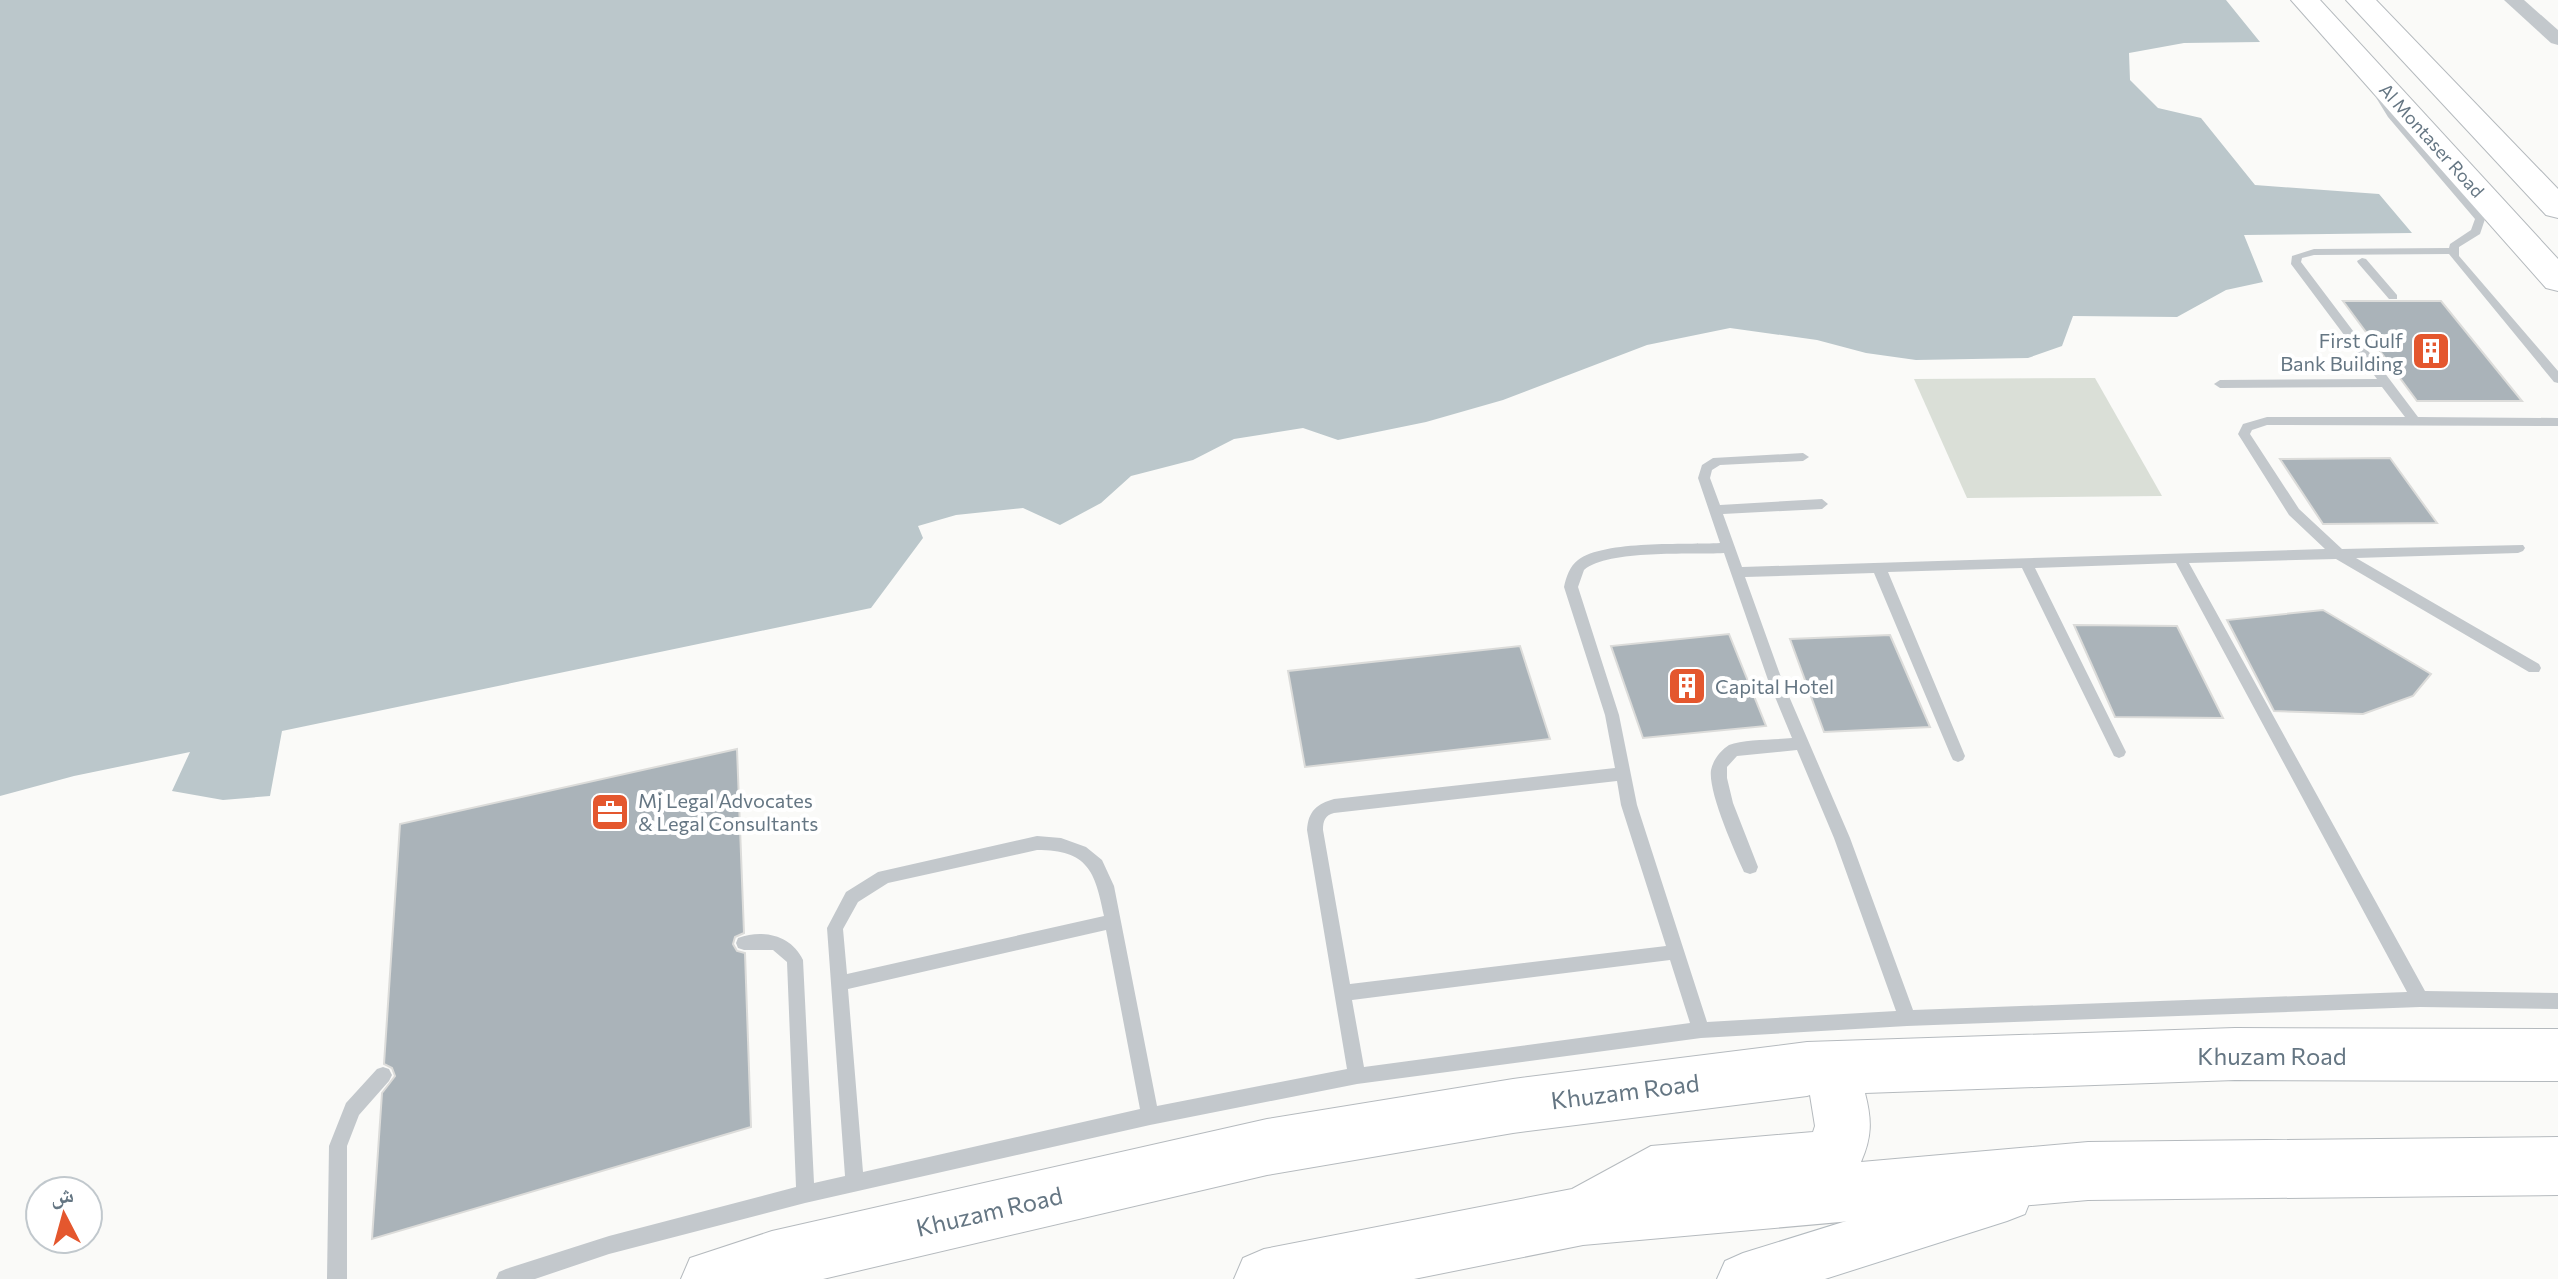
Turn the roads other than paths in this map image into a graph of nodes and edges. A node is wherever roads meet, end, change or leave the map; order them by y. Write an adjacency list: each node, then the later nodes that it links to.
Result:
1 (2305, 0): 5 (main road, Al Montaser Road)
2 (2360, 0): 6 (main road)
3 (2513, 0): 4 (street)
4 (2557, 38)
5 (2370, 72): 7 (lane); 10 (main road, Al Montaser Road)
6 (2558, 208)
7 (2455, 255): 8 (lane); 9 (lane); 12 (lane)
8 (2362, 261): 9 (lane); 11 (lane)
9 (2295, 262): 13 (lane)
10 (2558, 280)
11 (2393, 297)
12 (2558, 379)
13 (2385, 383): 14 (lane); 15 (lane)
14 (2220, 384)
15 (2415, 422): 16 (lane); 22 (lane)
16 (2558, 422)
17 (1803, 457): 19 (lane)
18 (1822, 504): 19 (lane)
19 (1715, 510): 20 (lane)
20 (1728, 548): 26 (lane); 31 (lane)
21 (2518, 548): 22 (lane)
22 (2339, 554): 23 (lane); 27 (lane)
23 (2180, 559): 24 (lane); 38 (lane)
24 (2026, 563): 25 (lane); 29 (lane)
25 (1879, 568): 26 (lane); 30 (lane)
26 (1737, 572): 28 (lane)
27 (2534, 668)
28 (1803, 743): 32 (lane); 40 (lane)
29 (2119, 752)
30 (1958, 756)
31 (1621, 774): 35 (lane); 37 (lane)
32 (1750, 867)
33 (1113, 921): 36 (lane); 36 (lane); 46 (lane)
34 (744, 943): 50 (lane)
35 (1676, 952): 37 (lane); 41 (lane)
36 (838, 984): 49 (lane)
37 (1343, 993): 45 (lane)
38 (2420, 999): 39 (lane); 40 (lane)
39 (2558, 1001)
40 (1907, 1018): 41 (lane)
41 (1701, 1030): 45 (lane)
42 (2558, 1055): 43 (main road, Khuzam Road)
43 (1830, 1069): 51 (main road); 54 (main road, Khuzam Road)
44 (383, 1075): 52 (lane)
45 (1357, 1076): 46 (lane)
46 (1150, 1116): 49 (lane)
47 (2558, 1166): 48 (main road)
48 (2088, 1171): 51 (main road); 56 (street)
49 (855, 1183): 50 (lane)
50 (805, 1194): 53 (lane)
51 (1583, 1216): 55 (main road)
52 (337, 1279)
53 (506, 1279)
54 (711, 1279)
55 (1264, 1279)
56 (1743, 1279)

